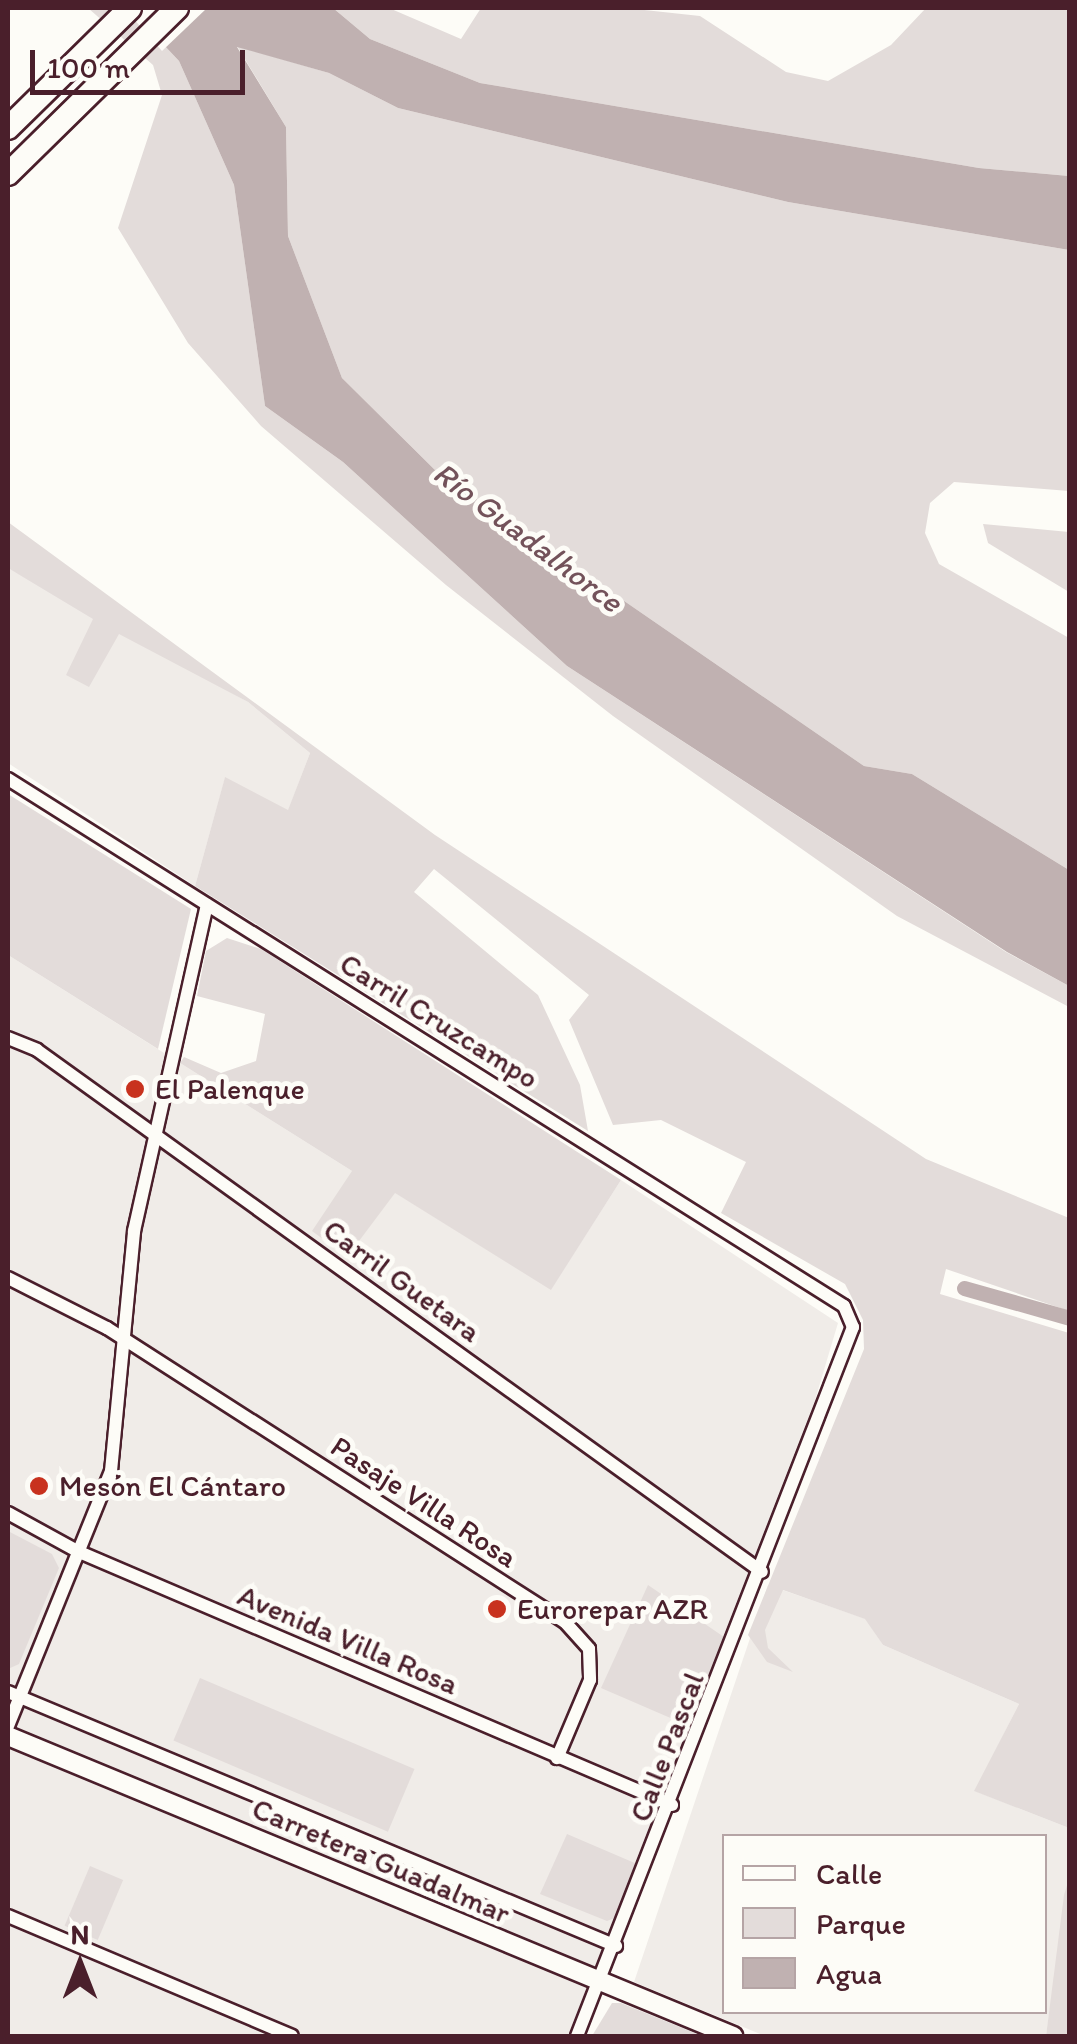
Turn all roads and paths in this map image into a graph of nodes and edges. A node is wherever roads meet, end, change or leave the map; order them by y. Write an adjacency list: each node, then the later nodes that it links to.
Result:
1 (130, 8): 3 (highway)
2 (177, 8): 4 (highway)
3 (8, 128)
4 (8, 174)
5 (8, 778): 6 (street, Carril Cruzcampo)
6 (207, 905): 8 (street); 10 (street, Carril Cruzcampo)
7 (8, 1038): 8 (street, Carril Guetara)
8 (156, 1136): 11 (street); 14 (street, Carril Guetara)
9 (8, 1278): 11 (street, Pasaje Villa Rosa)
10 (844, 1306): 14 (street, Calle Pascal)
11 (128, 1343): 13 (street); 18 (street, Pasaje Villa Rosa)
12 (8, 1513): 13 (street, Avenida Villa Rosa)
13 (77, 1551): 15 (street); 18 (street, Avenida Villa Rosa)
14 (762, 1572): 19 (street, Calle Pascal)
15 (14, 1694): 16 (street); 21 (street)
16 (8, 1726)
17 (8, 1736): 22 (street, Carretera Guadalmar)
18 (557, 1758): 19 (street, Avenida Villa Rosa)
19 (672, 1805): 21 (street, Calle Pascal)
20 (8, 1916): 23 (street)
21 (616, 1946): 22 (street, Calle Pascal)
22 (602, 1982): 24 (street, Calle Pascal); 25 (street, Carretera Guadalmar)
23 (292, 2036)
24 (578, 2036)
25 (733, 2036)

